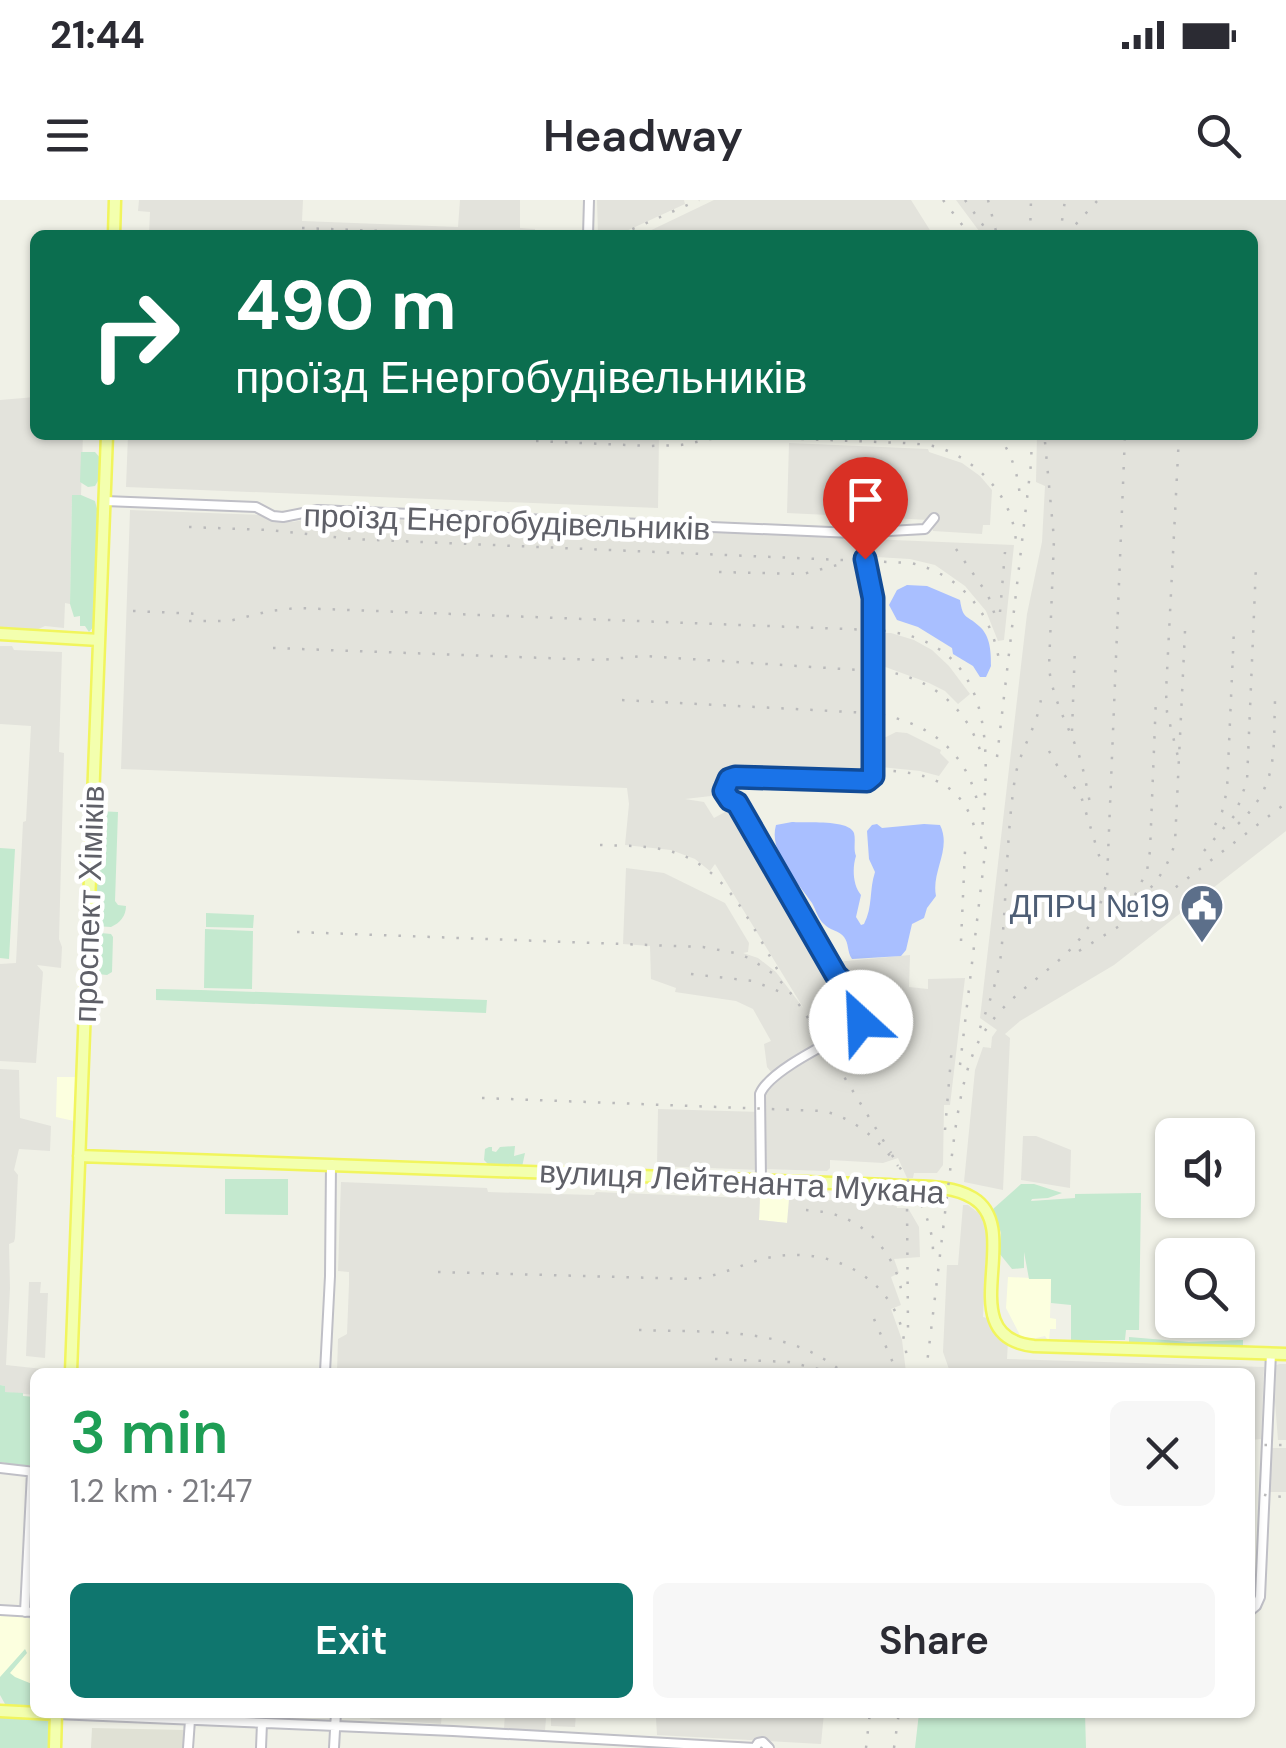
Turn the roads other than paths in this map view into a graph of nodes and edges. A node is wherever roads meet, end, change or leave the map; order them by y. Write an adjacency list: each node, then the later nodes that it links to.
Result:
1 (115, 200): 3 (main road)
2 (589, 200): 4 (street)
3 (114, 230)
4 (588, 230)
5 (107, 440): 6 (main road, проспект Хіміків)
6 (105, 501): 8 (street, проїзд Енергобудівельників); 10 (main road, проспект Хіміків)
7 (934, 518): 8 (street, проїзд Енергобудівельників)
8 (852, 533): 13 (street)
9 (0, 634): 10 (main road)
10 (99, 640): 11 (main road, проспект Хіміків)
11 (79, 1156): 12 (main road, вулиця Лейтенанта Мукана); 16 (main road, проспект Хіміків)
12 (331, 1164): 13 (main road, вулиця Лейтенанта Мукана); 17 (street)
13 (760, 1182): 14 (main road, вулиця Лейтенанта Мукана)
14 (1270, 1353): 15 (main road, вулиця Лейтенанта Мукана); 20 (street)
15 (1286, 1354)
16 (71, 1368)
17 (325, 1368)
18 (0, 1468): 19 (street)
19 (30, 1472)
20 (1255, 1607)
21 (0, 1610): 22 (street)
22 (30, 1612)
23 (0, 1711): 24 (main road)
24 (30, 1712)
25 (56, 1718): 31 (main road)
26 (152, 1718): 28 (street)
27 (336, 1718): 30 (street)
28 (190, 1720): 29 (street); 32 (street)
29 (262, 1723): 30 (street); 33 (street)
30 (335, 1727): 34 (street); 35 (street)
31 (55, 1748)
32 (188, 1748)
33 (262, 1748)
34 (334, 1748)
35 (755, 1748): 36 (street)
36 (768, 1748)

